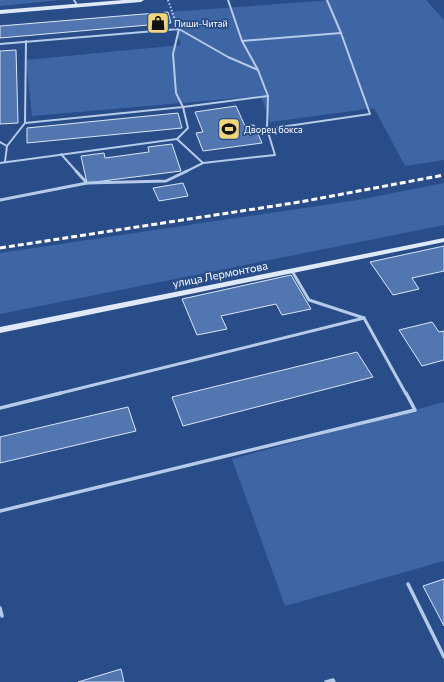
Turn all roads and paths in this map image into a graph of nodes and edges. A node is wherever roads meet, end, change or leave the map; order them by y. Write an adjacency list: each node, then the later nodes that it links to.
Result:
1 (141, 0): 5 (main road)
2 (168, 0): 7 (path)
3 (228, 0): 9 (lane)
4 (327, 0): 8 (lane)
5 (75, 2): 6 (main road)
6 (0, 12)
7 (179, 29): 10 (lane); 12 (lane); 14 (lane)
8 (341, 33): 9 (lane); 16 (lane)
9 (242, 41): 12 (lane)
10 (26, 42): 11 (lane); 15 (lane)
11 (0, 44)
12 (258, 70): 13 (lane)
13 (268, 96): 14 (lane); 16 (lane)
14 (183, 107): 15 (lane); 17 (lane)
15 (25, 123): 19 (lane)
16 (267, 129): 22 (lane)
17 (178, 139): 20 (lane); 22 (lane)
18 (0, 142): 19 (lane)
19 (7, 146): 21 (lane)
20 (61, 154): 21 (lane); 24 (lane)
21 (5, 162): 23 (lane)
22 (203, 163): 24 (lane)
23 (0, 164)
24 (87, 183): 25 (lane)
25 (0, 200)
26 (444, 240): 27 (main road, улица Лермонтова)
27 (292, 270): 28 (lane); 29 (main road, улица Лермонтова)
28 (364, 318): 30 (lane); 31 (lane)
29 (0, 330)
30 (0, 408)
31 (0, 511)
32 (408, 584): 35 (lane)
33 (0, 608): 34 (lane)
34 (2, 616)
35 (444, 657)
36 (326, 682): 37 (lane)
37 (334, 682)

